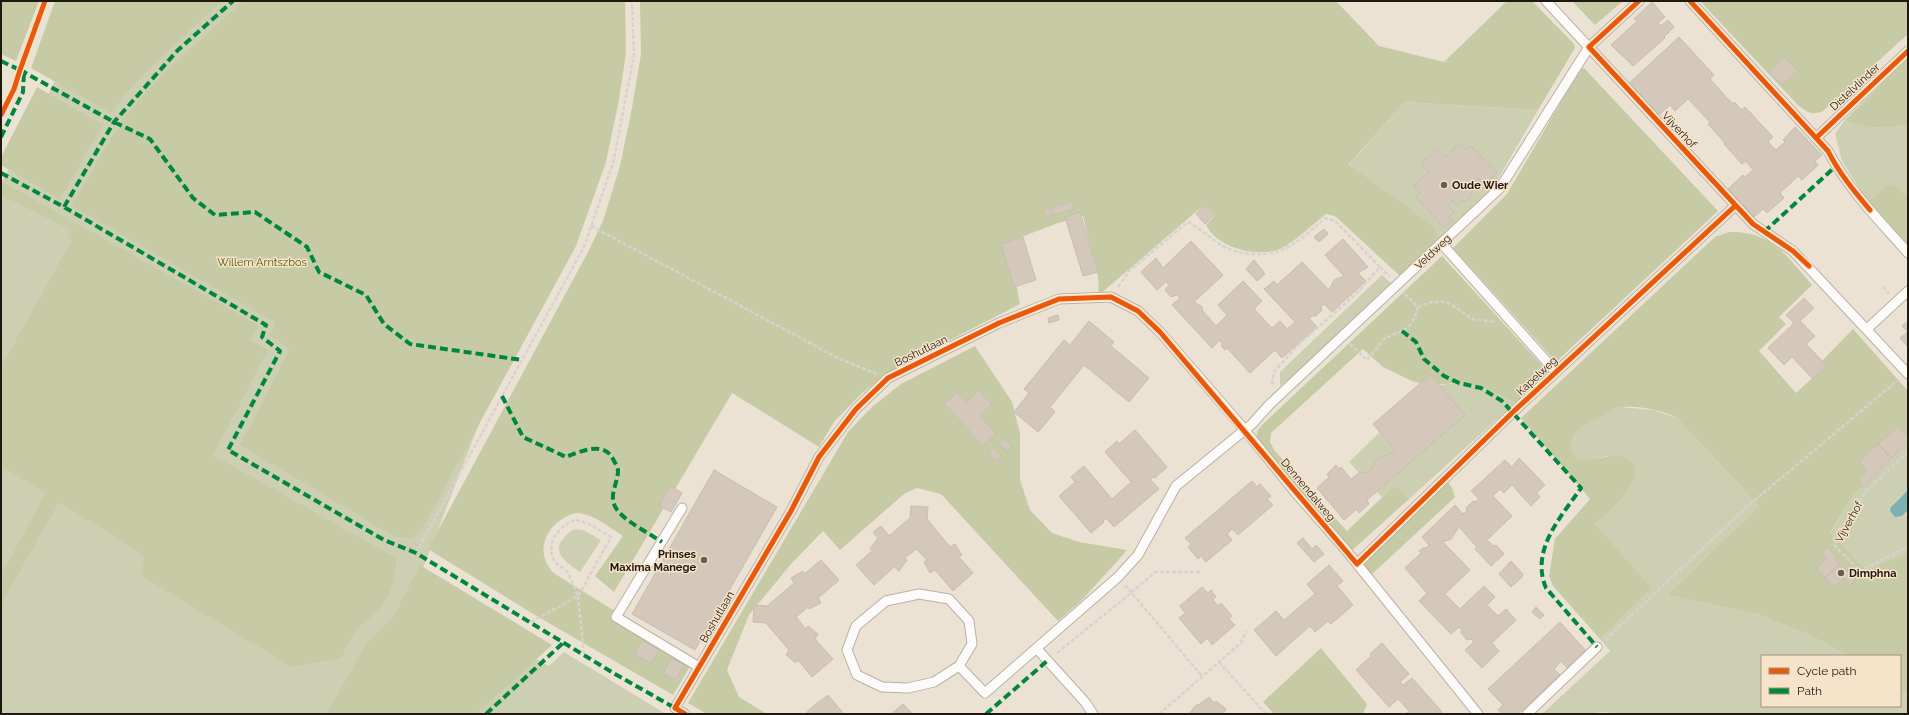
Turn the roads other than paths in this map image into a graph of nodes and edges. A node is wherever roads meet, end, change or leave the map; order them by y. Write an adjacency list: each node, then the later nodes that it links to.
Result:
1 (1546, 1): 4 (lane, Vijverhof)
2 (1639, 1): 4 (lane)
3 (1690, 1): 6 (lane)
4 (1589, 47): 7 (lane, Vijverhof); 8 (lane, Veldweg)
5 (1908, 51): 6 (lane, Distelvlinder)
6 (1816, 138): 9 (lane)
7 (1735, 206): 11 (lane, Vijverhof); 12 (lane, Kapelweg)
8 (1442, 244): 12 (lane); 14 (lane, Veldweg)
9 (1908, 252)
10 (1908, 291): 11 (lane)
11 (1867, 329): 13 (lane, Vijverhof)
12 (1556, 372): 16 (lane, Kapelweg)
13 (1907, 373)
14 (1244, 429): 16 (lane, Dennendalweg); 18 (lane, Veldweg); 20 (lane, Boshutlaan)
15 (682, 508): 20 (lane)
16 (1357, 564): 23 (lane, Dennendalweg)
17 (1597, 647): 24 (lane)
18 (1037, 649): 19 (lane, Veldweg); 22 (lane)
19 (959, 666): 19 (lane)
20 (699, 667): 21 (lane, Boshutlaan)
21 (685, 714)
22 (1093, 714)
23 (1477, 714)
24 (1527, 714)

